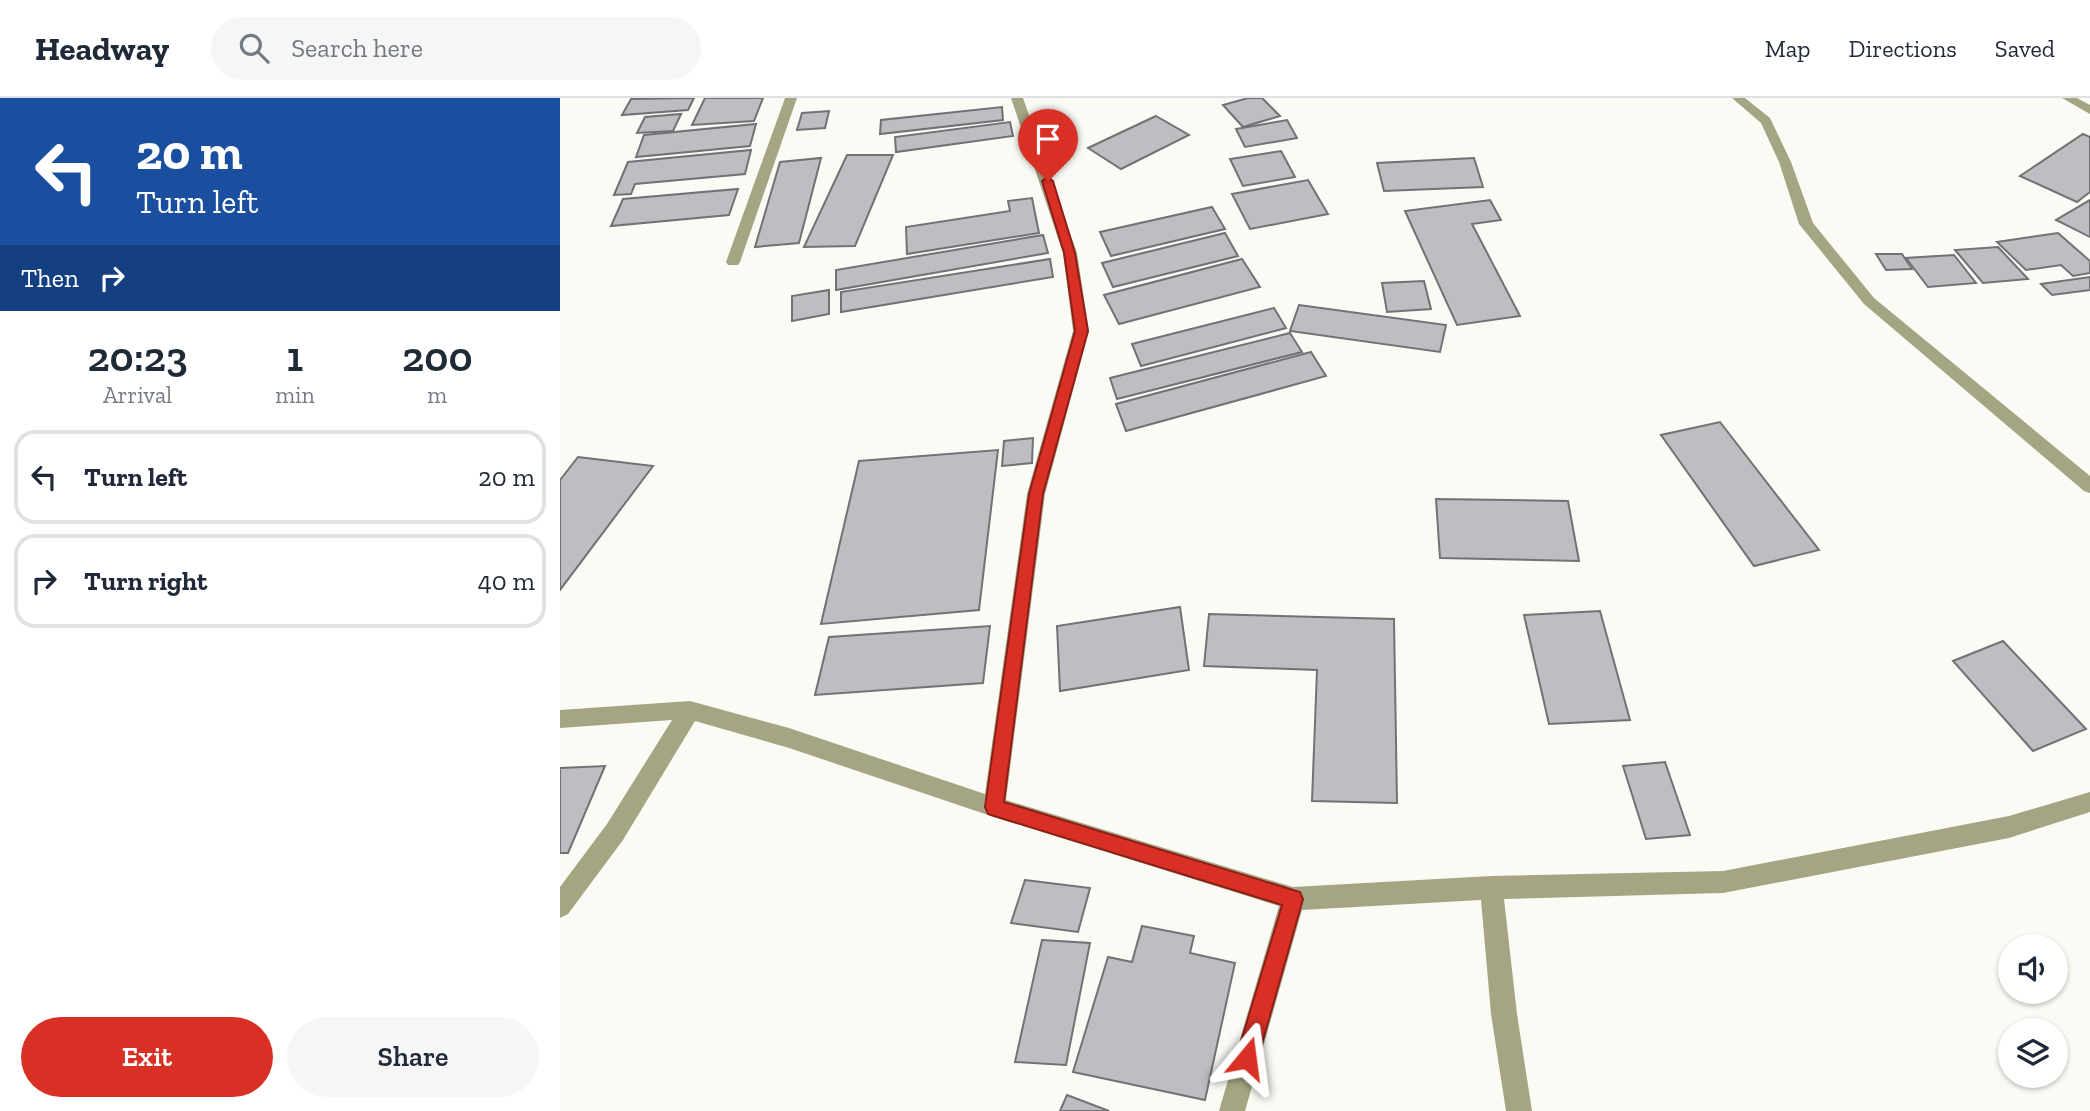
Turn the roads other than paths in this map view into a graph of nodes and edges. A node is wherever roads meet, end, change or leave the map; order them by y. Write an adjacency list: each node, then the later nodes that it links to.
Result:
1 (791, 98): 6 (street)
2 (1017, 98): 11 (street)
3 (1738, 98): 7 (street)
4 (2068, 98): 5 (street)
5 (2090, 110)
6 (733, 262)
7 (2090, 486)
8 (690, 710): 9 (street); 11 (street); 14 (street)
9 (560, 719)
10 (2090, 802): 12 (street)
11 (994, 807): 13 (street)
12 (1491, 888): 13 (street); 16 (street)
13 (1293, 899): 15 (street)
14 (560, 906)
15 (1232, 1111)
16 (1519, 1111)

